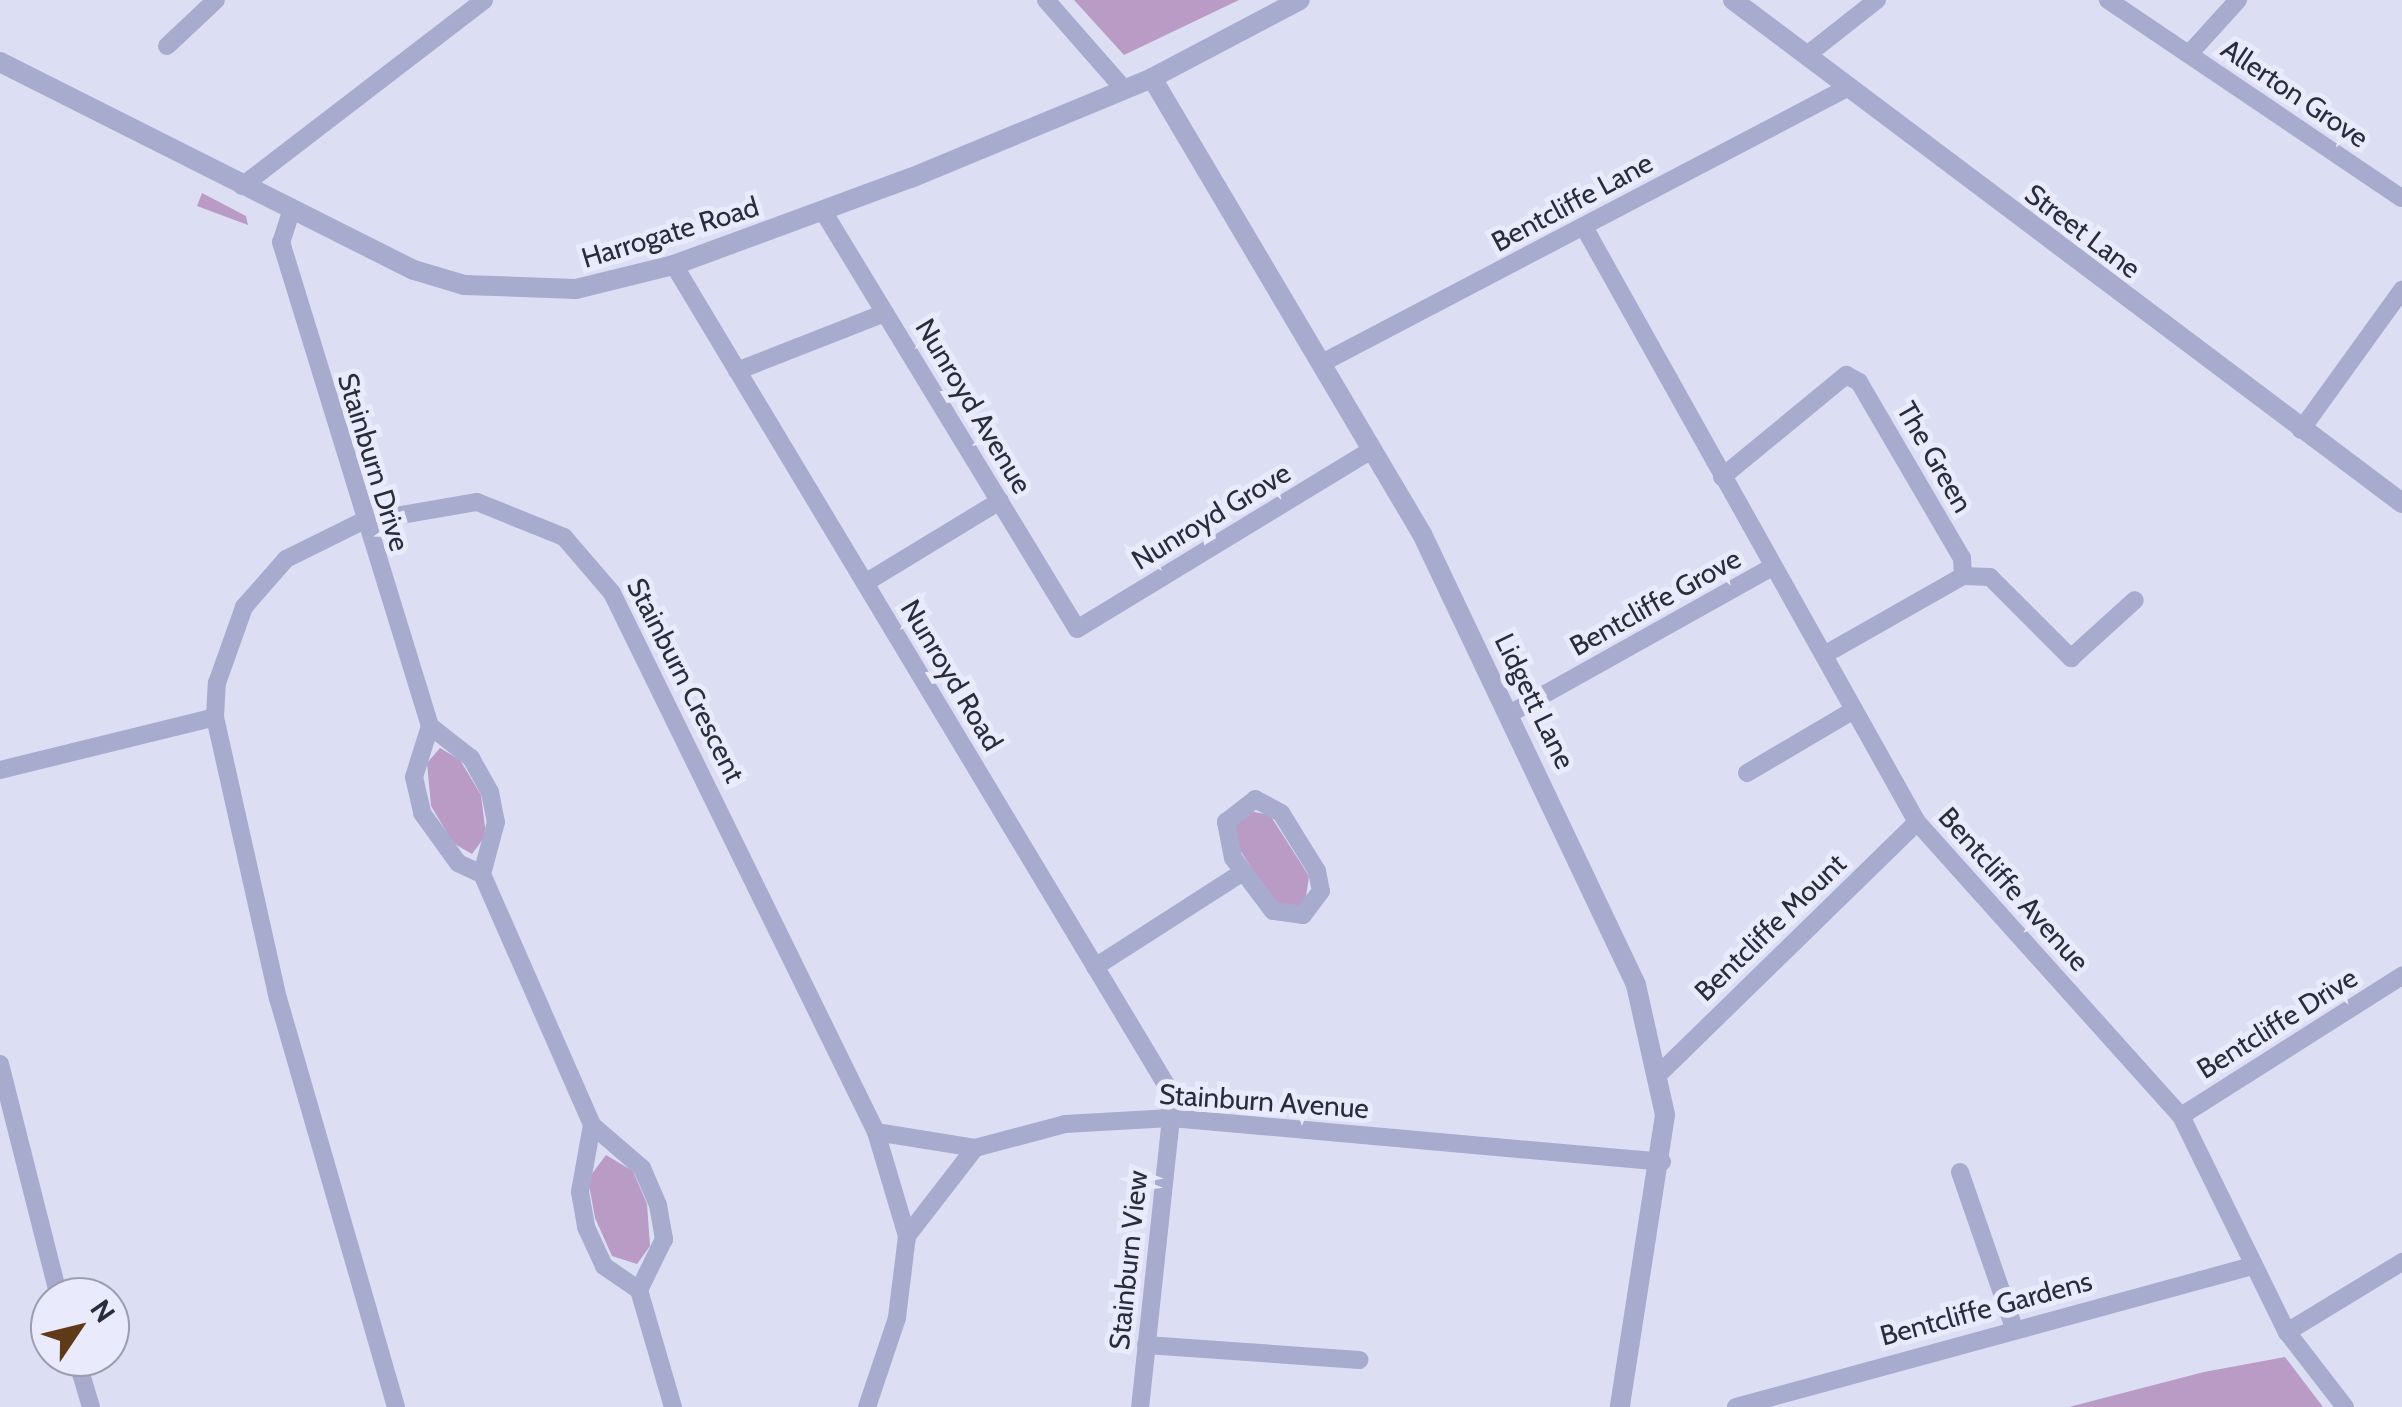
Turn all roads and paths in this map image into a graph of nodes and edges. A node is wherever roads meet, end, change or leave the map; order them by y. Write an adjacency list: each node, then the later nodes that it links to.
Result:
1 (216, 0): 9 (street)
2 (484, 0): 16 (street)
3 (1046, 0): 15 (street)
4 (1300, 0): 13 (street, Harrogate Road)
5 (1733, 0): 11 (street, Street Lane)
6 (1877, 0): 11 (street)
7 (2108, 0): 10 (street, Allerton Grove)
8 (2238, 0): 10 (street)
9 (167, 46)
10 (2189, 54): 17 (street, Allerton Grove)
11 (1807, 56): 14 (street, Street Lane)
12 (0, 62): 16 (street, Harrogate Road)
13 (1152, 78): 15 (street, Harrogate Road); 24 (street, Lidgett Lane)
14 (1847, 88): 20 (street, Bentcliffe Lane); 26 (street, Street Lane)
15 (1124, 89): 18 (street, Harrogate Road)
16 (242, 186): 19 (street, Harrogate Road)
17 (2402, 198)
18 (823, 211): 21 (street, Harrogate Road); 23 (street, Nunroyd Avenue)
19 (291, 212): 21 (street, Harrogate Road); 31 (street, Stainburn Drive)
20 (1584, 228): 24 (street, Bentcliffe Lane); 28 (street, Bentcliffe Avenue)
21 (674, 265): 25 (street, Nunroyd Road)
22 (2402, 290): 26 (street)
23 (885, 313): 25 (street); 29 (street, Nunroyd Avenue)
24 (1322, 363): 27 (street, Lidgett Lane)
25 (737, 371): 34 (street, Nunroyd Road)
26 (2301, 430): 30 (street, Street Lane)
27 (1374, 449): 36 (street, Nunroyd Grove); 39 (street, Lidgett Lane)
28 (1722, 476): 32 (street, Bentcliffe Avenue); 33 (street, The Green)
29 (1000, 502): 34 (street); 36 (street, Nunroyd Avenue)
30 (2402, 502)
31 (361, 522): 40 (street, Stainburn Crescent); 41 (street, Stainburn Drive); 54 (street, Stainburn Crescent)
32 (1772, 567): 37 (street, Bentcliffe Avenue); 39 (street, Bentcliffe Grove)
33 (1963, 576): 35 (street); 37 (street)
34 (865, 584): 47 (street, Nunroyd Road)
35 (2134, 600)
36 (1077, 629)
37 (1824, 655): 38 (street, Bentcliffe Avenue)
38 (1854, 710): 43 (street); 44 (street, Bentcliffe Avenue)
39 (1512, 713): 50 (street, Lidgett Lane)
40 (215, 718): 42 (street); 69 (street, Stainburn Crescent)
41 (430, 726): 46 (street); 46 (street)
42 (0, 770)
43 (1747, 772)
44 (1916, 822): 50 (street, Bentcliffe Mount); 51 (street, Bentcliffe Avenue)
45 (1243, 872): 45 (street); 47 (street)
46 (482, 874): 53 (street)
47 (1096, 967): 52 (street, Nunroyd Road)
48 (2402, 976): 51 (street, Bentcliffe Drive)
49 (0, 1064): 61 (street)
50 (1661, 1072): 56 (street, Lidgett Lane)
51 (2181, 1116): 60 (street, Bentcliffe Avenue)
52 (1171, 1118): 55 (street, Stainburn Avenue); 56 (street, Stainburn Avenue); 65 (street, Stainburn View)
53 (592, 1125): 62 (street); 62 (street)
54 (876, 1132): 55 (street); 58 (street, Stainburn Crescent)
55 (976, 1148): 58 (street)
56 (1662, 1162): 73 (street, Lidgett Lane)
57 (1960, 1172): 63 (street)
58 (907, 1236): 71 (street, Stainburn Crescent)
59 (2402, 1262): 64 (street)
60 (2252, 1266): 63 (street, Bentcliffe Gardens); 64 (street, Bentcliffe Avenue)
61 (54, 1277)
62 (639, 1290): 70 (street)
63 (2014, 1328): 74 (street, Bentcliffe Gardens)
64 (2286, 1332): 75 (street, Bentcliffe Avenue)
65 (1146, 1345): 66 (street); 72 (street, Stainburn View)
66 (1359, 1360)
67 (82, 1377): 68 (street)
68 (90, 1407)
69 (396, 1407)
70 (673, 1407)
71 (866, 1407)
72 (1140, 1407)
73 (1620, 1407)
74 (1736, 1407)
75 (2345, 1407)

